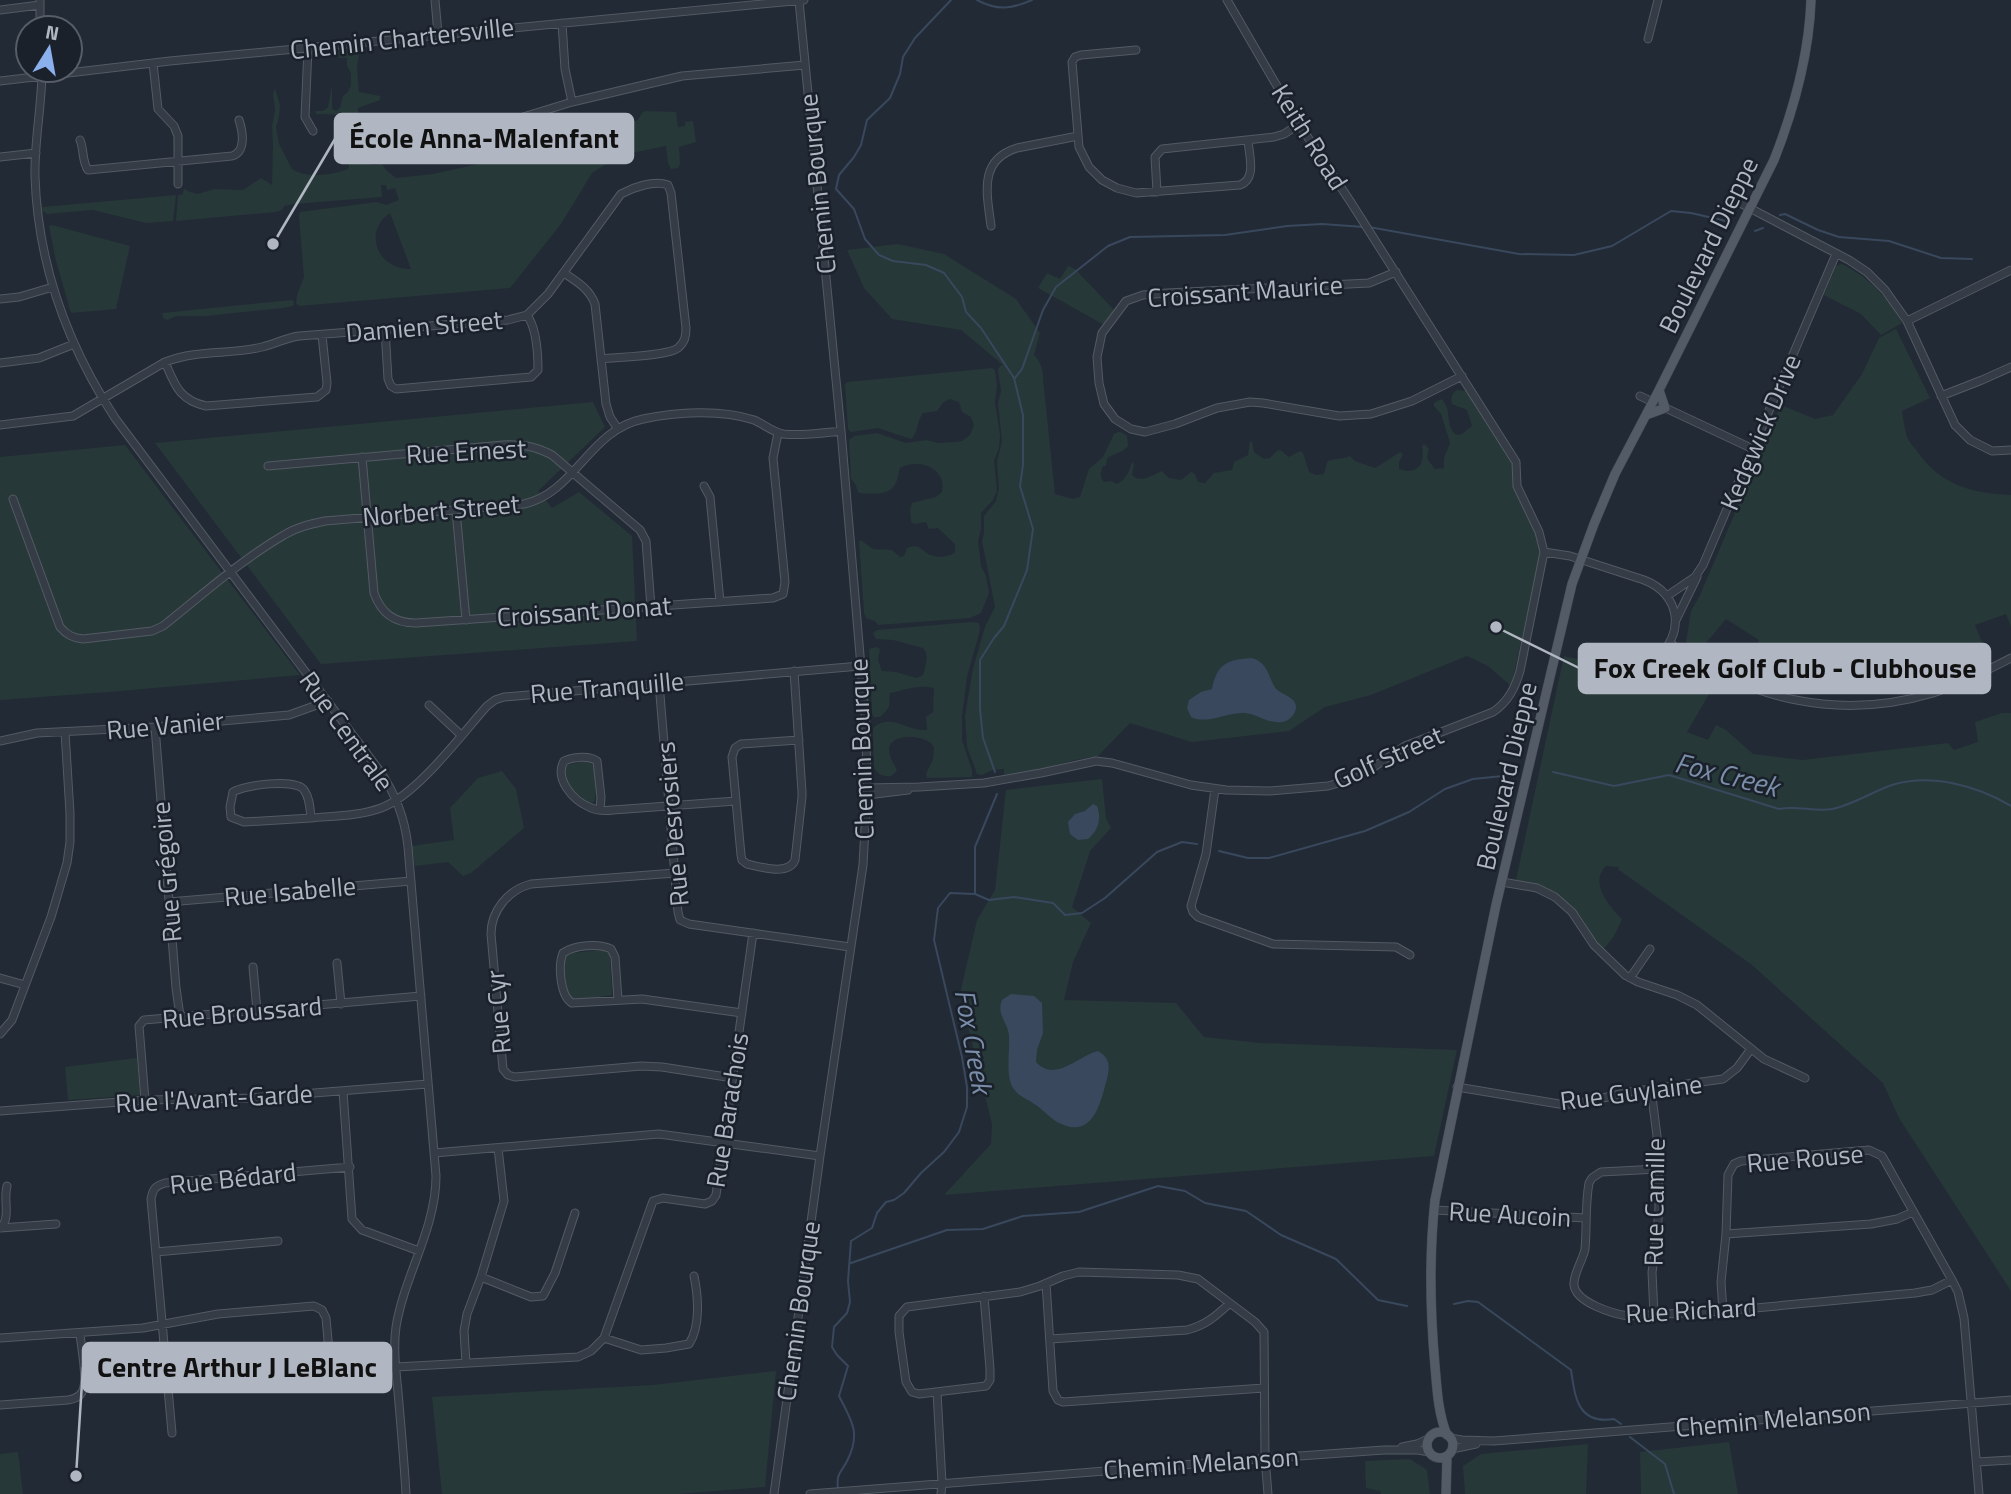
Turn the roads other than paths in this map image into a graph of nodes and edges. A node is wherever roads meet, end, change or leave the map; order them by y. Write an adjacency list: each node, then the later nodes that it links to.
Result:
1 (435, 0): 10 (street)
2 (804, 0): 6 (street, Chemin Chartersville)
3 (1227, 0): 20 (street, Keith Road)
4 (1658, 0): 11 (street)
5 (1811, 0): 32 (main road, Boulevard Dieppe)
6 (799, 1): 9 (street, Chemin Chartersville); 15 (street, Chemin Bourque)
7 (40, 3): 8 (street)
8 (0, 10)
9 (562, 23): 10 (street, Chemin Chartersville); 18 (street)
10 (438, 34): 12 (street, Chemin Chartersville)
11 (1648, 39)
12 (308, 48): 14 (street, Chemin Chartersville); 21 (street)
13 (1136, 50): 23 (street)
14 (153, 63): 16 (street, Chemin Chartersville); 28 (street)
15 (805, 65): 18 (street); 59 (street, Chemin Bourque)
16 (84, 69)
17 (41, 84): 26 (street, Rue Centrale)
18 (572, 102): 22 (street)
19 (239, 120): 28 (street)
20 (1299, 124): 25 (street); 36 (street, Keith Road)
21 (313, 131)
22 (391, 133)
23 (1078, 136): 30 (street); 33 (street)
24 (80, 140): 28 (street)
25 (1248, 140): 30 (street); 30 (street)
26 (36, 153): 27 (street); 38 (street, Rue Centrale)
27 (0, 157)
28 (178, 162): 29 (street)
29 (178, 184)
30 (1157, 192)
31 (1740, 203): 32 (street)
32 (1751, 208): 34 (street); 50 (main road, Boulevard Dieppe)
33 (991, 226)
34 (1836, 254): 41 (street); 61 (street, Kedgwick Drive)
35 (2011, 270): 41 (street)
36 (1396, 272): 49 (street); 49 (street, Croissant Maurice)
37 (564, 273): 40 (street, Damien Street); 45 (street); 45 (street, Damien Street)
38 (53, 287): 39 (street); 44 (street, Rue Centrale)
39 (0, 299)
40 (527, 315): 42 (street, Damien Street); 42 (street)
41 (1907, 321): 52 (street)
42 (385, 330): 43 (street, Damien Street)
43 (322, 335): 46 (street, Damien Street); 46 (street)
44 (74, 344): 47 (street); 53 (street, Rue Centrale)
45 (601, 359): 58 (street)
46 (165, 362): 53 (street, Damien Street)
47 (0, 363)
48 (2011, 367): 52 (street)
49 (1462, 376): 70 (street)
50 (1660, 390): 54 (main road, Boulevard Dieppe); 55 (main road)
51 (1640, 396): 54 (street)
52 (1941, 396): 62 (street)
53 (103, 400): 57 (street, Damien Street); 72 (street, Rue Centrale)
54 (1653, 402): 55 (street); 56 (main road, Boulevard Dieppe)
55 (1665, 408): 56 (main road); 61 (street)
56 (1646, 415): 71 (main road, Boulevard Dieppe)
57 (0, 425)
58 (618, 429): 60 (street, Norbert Street); 65 (street, Norbert Street)
59 (841, 430): 60 (street, Norbert Street); 82 (street, Chemin Bourque)
60 (778, 433): 75 (street, Croissant Donat)
61 (1753, 449): 73 (street, Kedgwick Drive)
62 (2011, 450)
63 (362, 457): 64 (street, Rue Ernest); 65 (street, Rue Ernest); 69 (street, Croissant Donat)
64 (268, 466)
65 (573, 471): 68 (street, Norbert Street); 76 (street, Rue Ernest)
66 (704, 486): 75 (street)
67 (13, 499): 72 (street, Norbert Street)
68 (456, 510): 69 (street, Norbert Street); 77 (street)
69 (367, 517): 72 (street, Norbert Street); 77 (street, Croissant Donat)
70 (1544, 552): 71 (street); 92 (street, Golf Street)
71 (1580, 559): 74 (street); 101 (main road, Boulevard Dieppe)
72 (230, 572): 85 (street, Rue Centrale)
73 (1698, 574): 74 (street); 78 (street, Kedgwick Drive)
74 (1667, 596): 78 (street)
75 (720, 602): 76 (street, Croissant Donat)
76 (651, 607): 77 (street, Croissant Donat)
77 (466, 620)
78 (1675, 621): 79 (street, Kedgwick Drive)
79 (1670, 643): 80 (street); 81 (street)
80 (2011, 658)
81 (1655, 659)
82 (860, 666): 83 (street, Rue Tranquille); 93 (street, Chemin Bourque)
83 (794, 671): 84 (street, Rue Tranquille); 90 (street)
84 (659, 683): 89 (street, Rue Tranquille); 96 (street, Rue Desrosiers)
85 (328, 701): 87 (street, Rue Vanier); 94 (street, Rue Centrale)
86 (429, 705): 89 (street)
87 (155, 727): 88 (street, Rue Vanier); 102 (street, Rue Grégoire)
88 (65, 732): 91 (street, Rue Vanier); 111 (street)
89 (461, 735): 94 (street, Rue Tranquille)
90 (799, 740): 95 (street); 95 (street)
91 (0, 741)
92 (1215, 789): 93 (street, Golf Street); 106 (street)
93 (867, 791): 104 (street, Chemin Bourque)
94 (397, 800): 98 (street); 100 (street, Rue Centrale)
95 (736, 800): 96 (street)
96 (669, 806): 97 (street); 99 (street, Rue Desrosiers)
97 (600, 810): 97 (street)
98 (311, 818): 98 (street)
99 (675, 873): 103 (street, Rue Desrosiers); 120 (street, Rue Cyr)
100 (411, 881): 102 (street, Rue Isabelle); 112 (street, Rue Centrale)
101 (1502, 881): 110 (street); 123 (main road, Boulevard Dieppe)
102 (169, 902): 117 (street, Rue Grégoire)
103 (753, 933): 104 (street, Rue Desrosiers); 116 (street, Rue Barachois)
104 (850, 947): 131 (street, Chemin Bourque)
105 (1650, 949): 110 (street)
106 (1410, 955)
107 (337, 962): 114 (street)
108 (253, 967): 115 (street)
109 (0, 978): 111 (street)
110 (1630, 978): 119 (street)
111 (25, 985): 118 (street)
112 (421, 996): 114 (street, Rue Broussard); 122 (street, Rue Centrale)
113 (618, 1000): 113 (street); 116 (street)
114 (341, 1003): 115 (street, Rue Broussard)
115 (257, 1011): 117 (street, Rue Broussard)
116 (742, 1013): 120 (street, Rue Barachois)
117 (180, 1016): 126 (street, Rue Broussard)
118 (0, 1034)
119 (1751, 1049): 121 (street); 124 (street, Rue Guylaine)
120 (733, 1078): 128 (street, Rue Barachois)
121 (1805, 1078)
122 (428, 1084): 125 (street, Rue l'Avant-Garde); 130 (street, Rue Centrale)
123 (1457, 1087): 124 (street, Rue Guylaine); 135 (main road, Boulevard Dieppe)
124 (1651, 1089): 133 (street, Rue Camille)
125 (343, 1091): 126 (street, Rue l'Avant-Garde); 132 (street)
126 (145, 1100): 127 (street, Rue l'Avant-Garde)
127 (0, 1111)
128 (724, 1143): 129 (street); 131 (street); 156 (street, Rue Barachois)
129 (498, 1148): 130 (street); 146 (street)
130 (435, 1153): 143 (street, Rue Centrale)
131 (820, 1156): 180 (street, Chemin Bourque)
132 (350, 1167): 143 (street); 144 (street, Rue Bédard)
133 (1658, 1169): 138 (street, Rue Richard); 152 (street, Rue Camille)
134 (7, 1186): 140 (street)
135 (1434, 1210): 138 (street, Rue Aucoin); 164 (main road, Boulevard Dieppe)
136 (1913, 1212): 141 (street); 141 (street, Rue Rouse); 147 (street, Rue Rouse)
137 (575, 1213): 146 (street)
138 (1586, 1218): 152 (street, Rue Richard)
139 (56, 1224): 140 (street)
140 (0, 1228)
141 (1726, 1234): 151 (street, Rue Rouse)
142 (278, 1241): 144 (street)
143 (419, 1251): 159 (street, Rue Centrale)
144 (156, 1252): 153 (street, Rue Bédard)
145 (694, 1276): 156 (street)
146 (481, 1277): 158 (street)
147 (1952, 1280): 151 (street, Rue Richard); 166 (street, Rue Rouse)
148 (1046, 1283): 149 (street); 150 (street); 157 (street)
149 (984, 1296): 163 (street); 163 (street)
150 (1230, 1303): 157 (street); 162 (street)
151 (1723, 1311): 152 (street, Rue Richard)
152 (1654, 1315)
153 (163, 1326): 154 (street); 160 (street); 168 (street, Rue Bédard)
154 (80, 1334): 155 (street); 167 (street)
155 (0, 1338)
156 (604, 1338): 158 (street)
157 (1050, 1339): 162 (street)
158 (466, 1363): 159 (street)
159 (396, 1367): 160 (street); 179 (street, Rue Centrale)
160 (331, 1373): 161 (street)
161 (238, 1382)
162 (1264, 1388): 175 (street)
163 (937, 1392): 178 (street)
164 (1438, 1398): 169 (main road); 170 (main road)
165 (2011, 1400): 166 (street, Chemin Melanson)
166 (1972, 1402): 171 (street, Chemin Melanson); 177 (street, Rue Rouse)
167 (0, 1405)
168 (172, 1433)
169 (1449, 1436): 170 (main road); 171 (street); 173 (main road)
170 (1430, 1438): 172 (street); 174 (main road)
171 (1493, 1441): 173 (street)
172 (1384, 1450): 174 (street); 175 (street, Chemin Melanson)
173 (1450, 1453): 174 (main road); 184 (main road)
174 (1432, 1455): 184 (main road)
175 (1265, 1458): 178 (street, Chemin Melanson); 183 (street)
176 (2011, 1460): 177 (street)
177 (1977, 1462): 185 (street, Rue Rouse)
178 (942, 1483): 181 (street, Chemin Melanson); 182 (street)
179 (406, 1494)
180 (774, 1494)
181 (810, 1494)
182 (941, 1494)
183 (1268, 1494)
184 (1446, 1494)
185 (1979, 1494)

